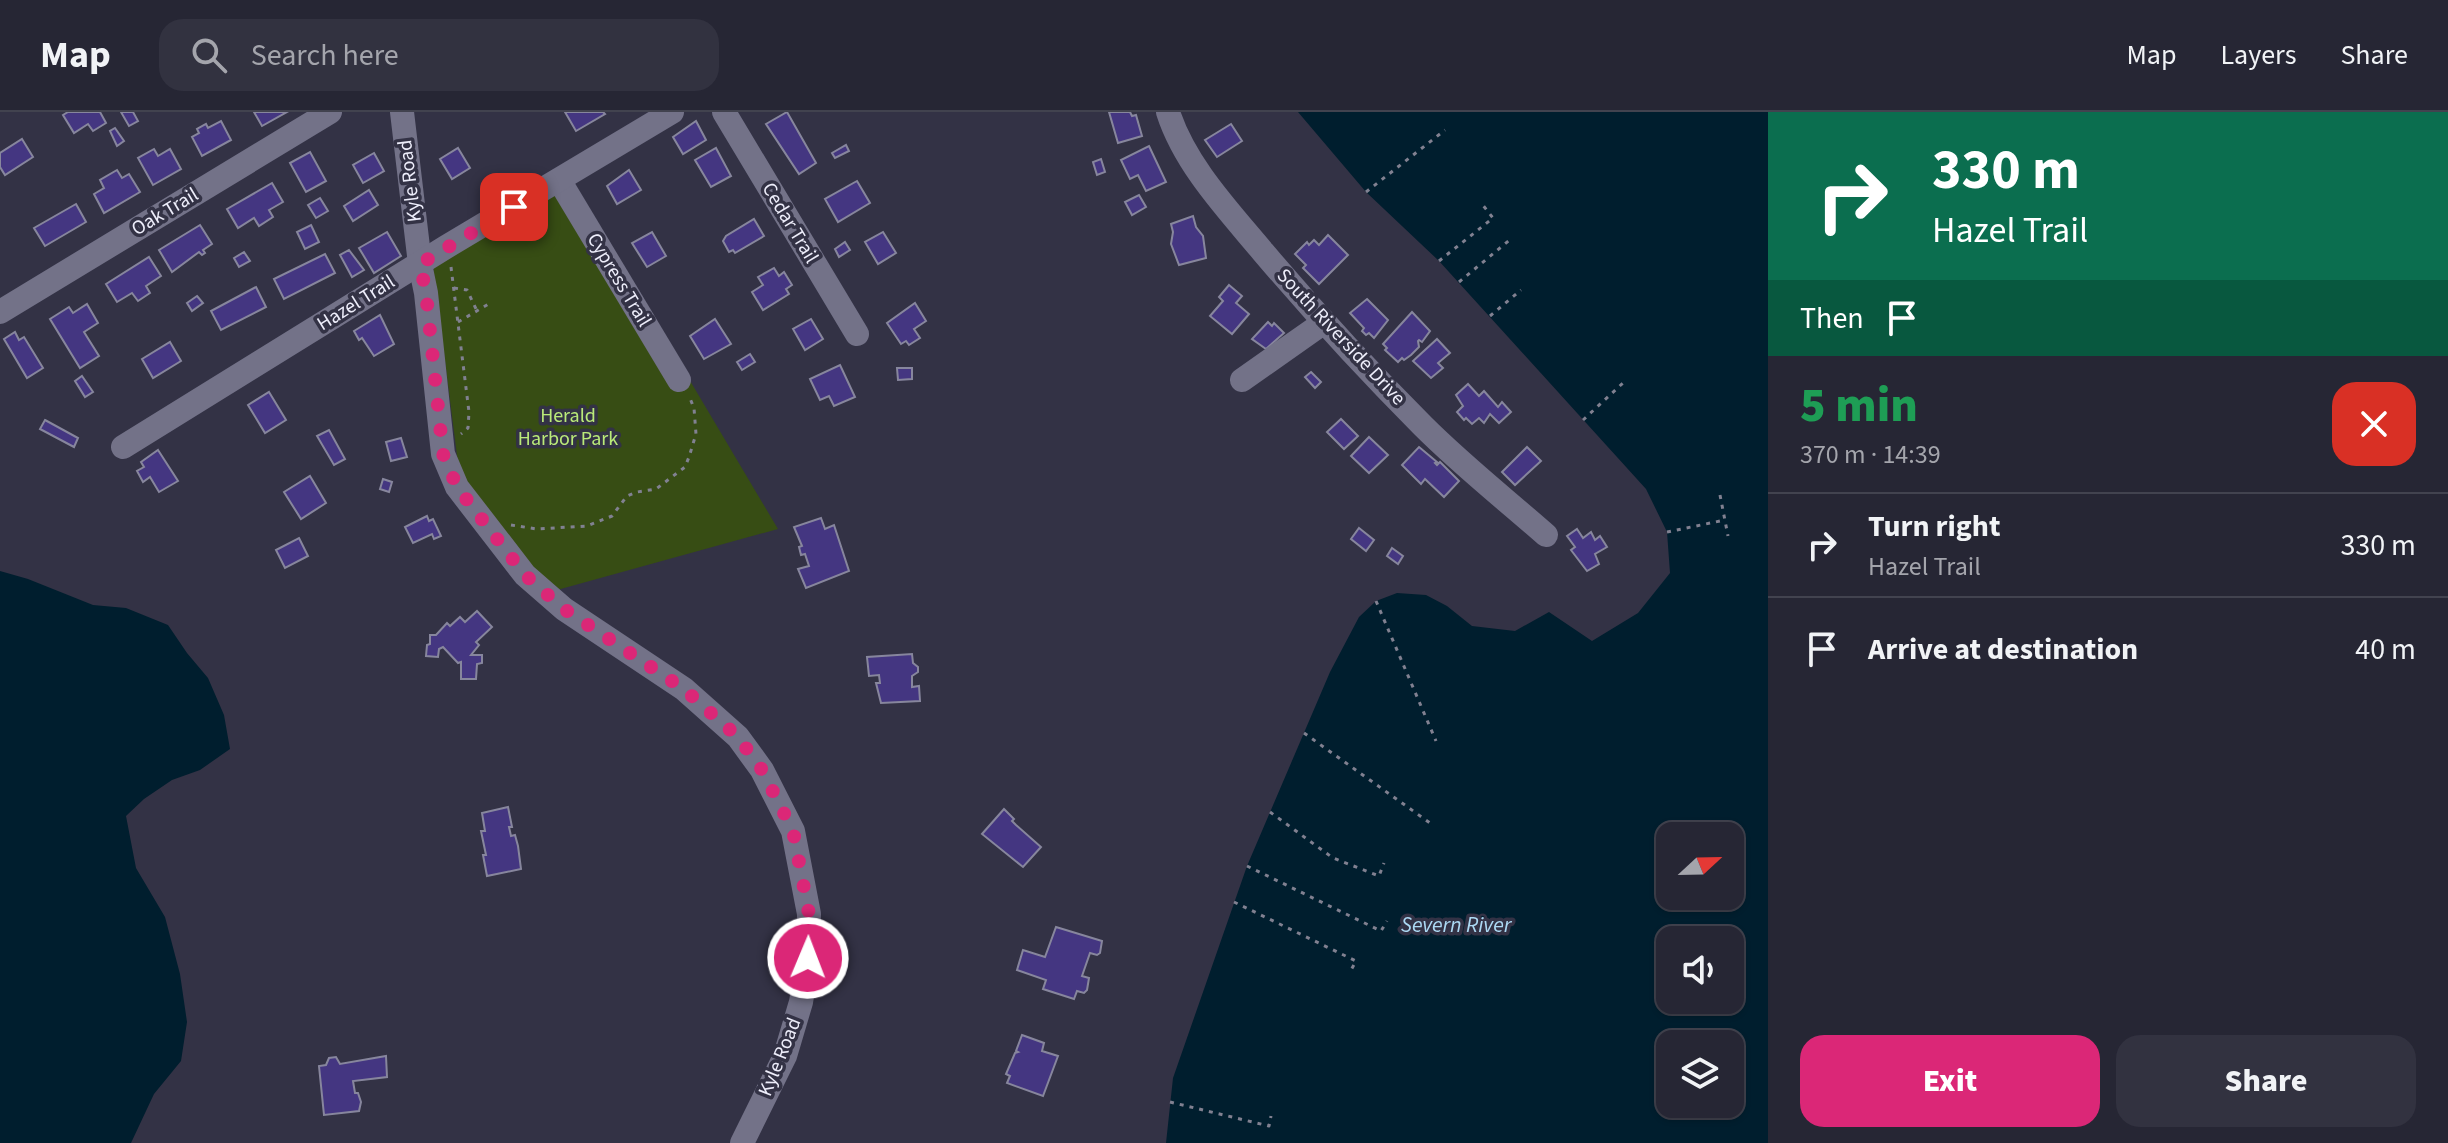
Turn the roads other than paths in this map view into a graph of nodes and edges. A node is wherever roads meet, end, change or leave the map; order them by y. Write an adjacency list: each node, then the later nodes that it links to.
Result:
1 (330, 112): 8 (street, Oak Trail)
2 (402, 112): 7 (street, Kyle Road)
3 (672, 112): 6 (street, Hazel Trail)
4 (724, 112): 10 (street, Cedar Trail)
5 (1168, 112): 9 (street, South Riverside Drive)
6 (559, 180): 7 (street, Hazel Trail); 11 (street, Cypress Trail)
7 (420, 264): 13 (street, Hazel Trail); 15 (street, Kyle Road)
8 (0, 312)
9 (1323, 323): 12 (street); 14 (street, South Riverside Drive)
10 (857, 334)
11 (679, 380)
12 (1242, 380)
13 (123, 447)
14 (1546, 535)
15 (742, 1143)

